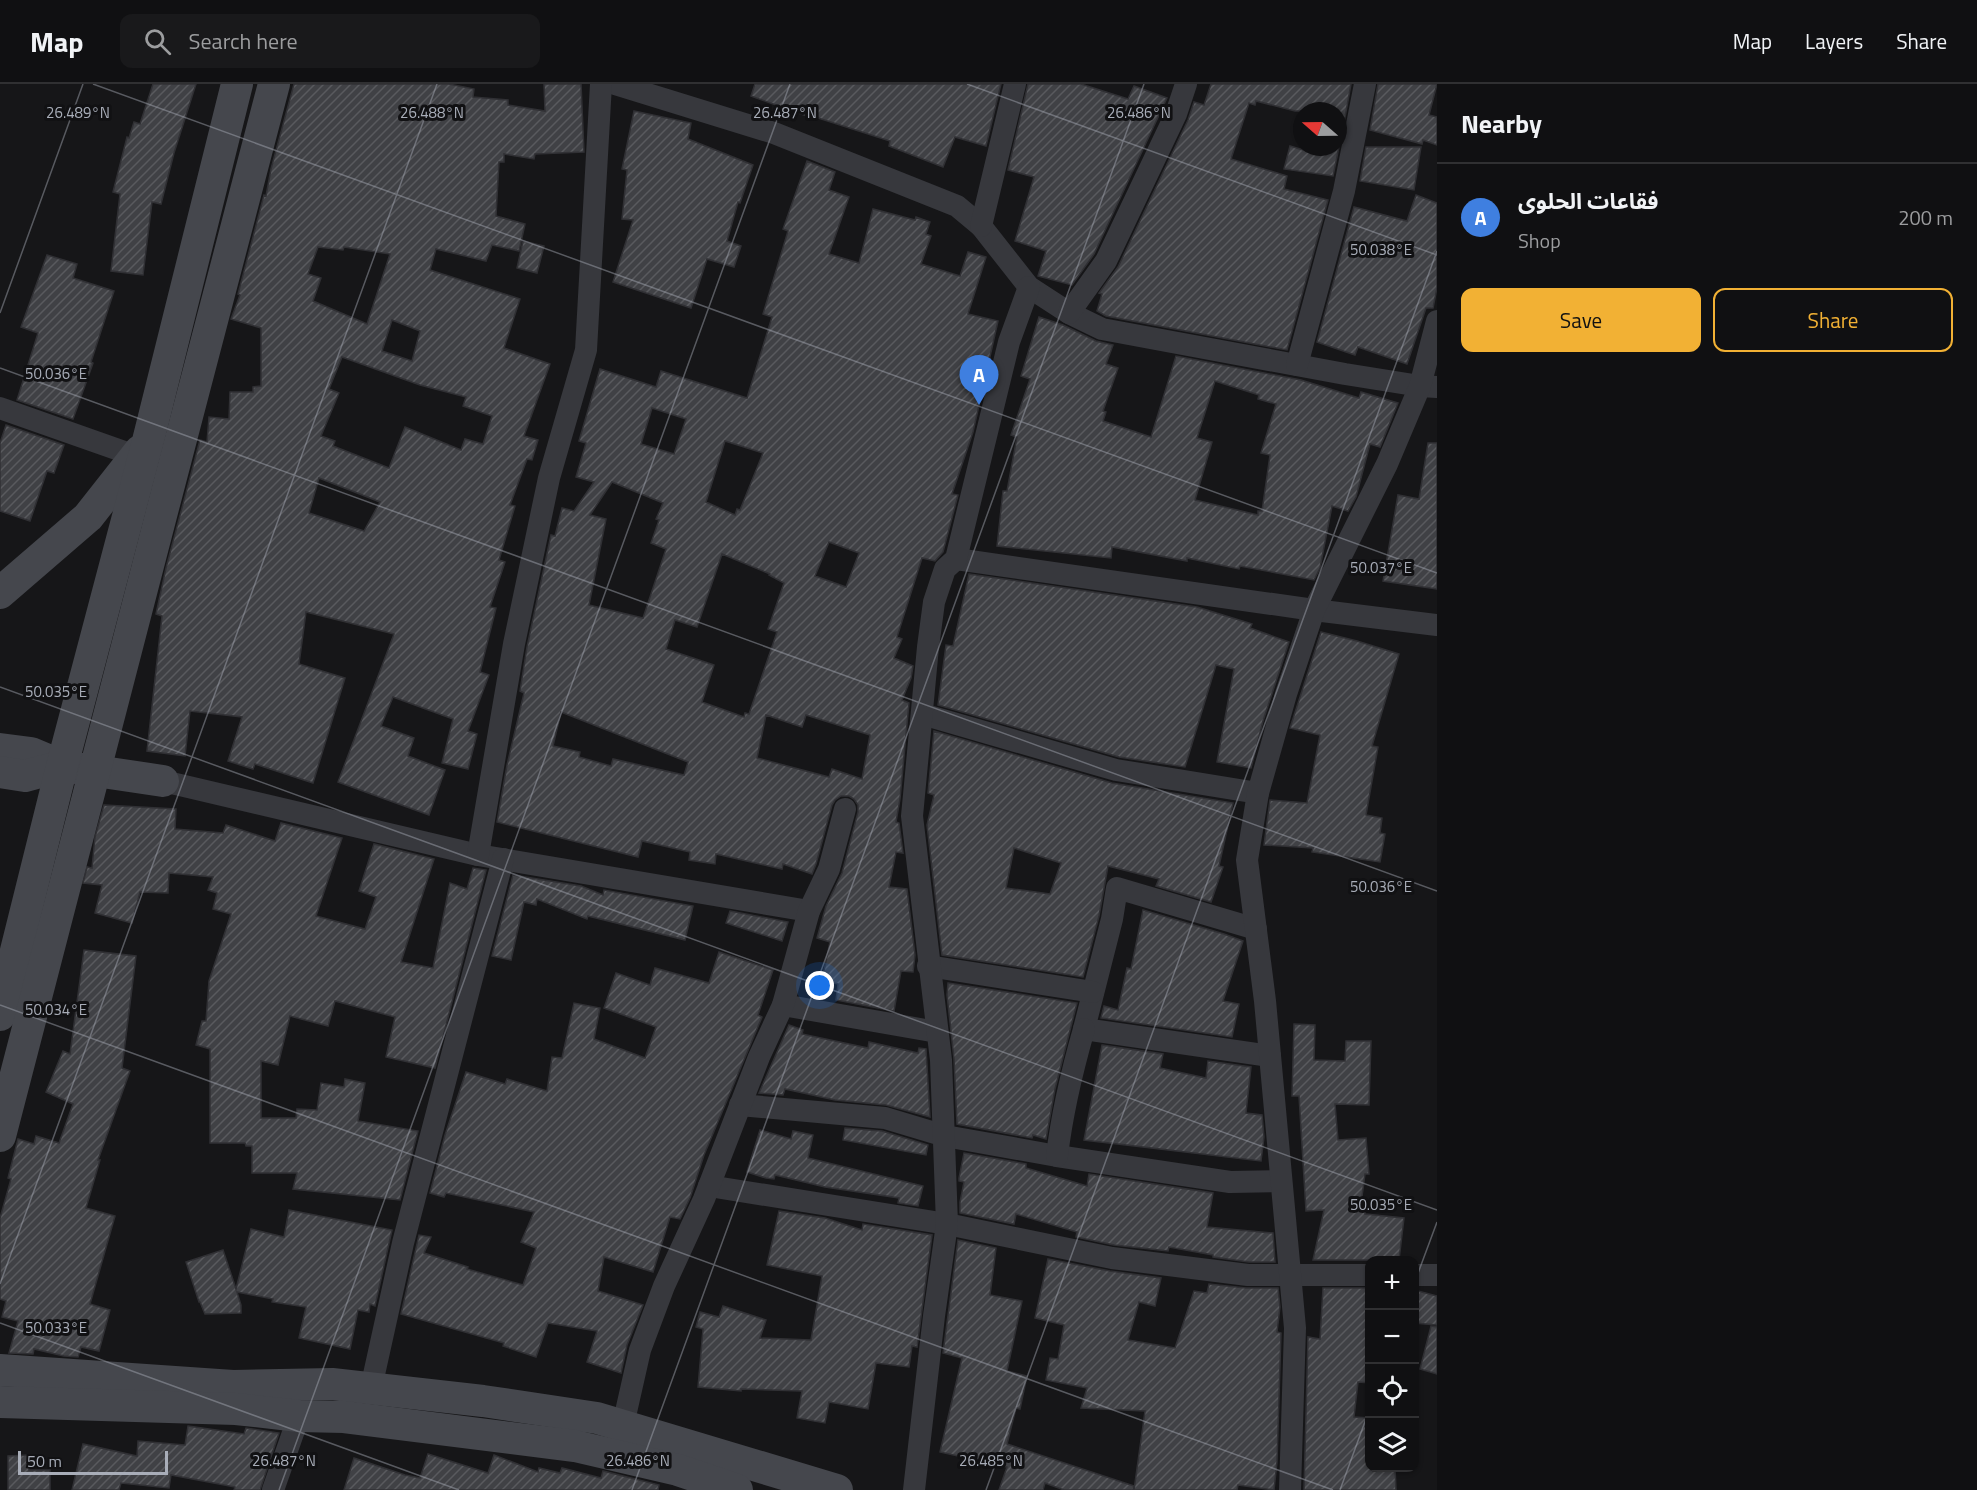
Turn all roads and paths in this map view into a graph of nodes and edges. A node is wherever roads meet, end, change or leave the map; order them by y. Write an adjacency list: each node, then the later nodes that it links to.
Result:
1 (237, 84): 15 (main road)
2 (274, 84): 23 (main road)
3 (601, 84): 28 (street)
4 (615, 84): 8 (street)
5 (1015, 84): 8 (street)
6 (1186, 84): 10 (street)
7 (1365, 84): 12 (street)
8 (981, 226): 9 (street)
9 (1029, 287): 10 (street); 16 (street)
10 (1069, 313): 12 (street)
11 (1437, 321): 13 (street)
12 (1297, 365): 13 (street)
13 (1428, 387): 18 (street)
14 (0, 408): 15 (street)
15 (142, 449): 17 (main road); 22 (main road)
16 (956, 559): 18 (street); 20 (street)
17 (0, 593)
18 (1314, 610): 19 (street); 26 (street)
19 (1437, 625)
20 (922, 714): 26 (street); 32 (street)
21 (0, 749): 22 (main road)
22 (62, 766): 23 (main road); 24 (main road); 35 (main road)
23 (93, 771): 25 (main road); 40 (main road)
24 (0, 772)
25 (163, 781): 28 (street)
26 (1258, 793): 31 (street)
27 (845, 808): 30 (street)
28 (478, 855): 29 (street)
29 (502, 859): 30 (street); 51 (street)
30 (809, 911): 34 (street)
31 (1256, 929): 33 (street); 38 (street)
32 (928, 966): 33 (street); 37 (street)
33 (1093, 992): 36 (street)
34 (783, 1005): 37 (street); 39 (street)
35 (0, 1015)
36 (1084, 1029): 38 (street); 42 (street)
37 (937, 1032): 41 (street)
38 (1270, 1056): 43 (street)
39 (740, 1105): 41 (street); 44 (street)
40 (0, 1136)
41 (945, 1136): 42 (street); 45 (street)
42 (1057, 1156): 43 (street)
43 (1281, 1181): 46 (street)
44 (709, 1186): 45 (street); 54 (street)
45 (947, 1224): 46 (street); 58 (street)
46 (1290, 1274): 47 (street); 59 (street)
47 (1365, 1275)
48 (1419, 1275): 49 (street)
49 (1437, 1275)
50 (0, 1370): 51 (main road)
51 (371, 1388): 54 (main road)
52 (0, 1402): 53 (main road)
53 (299, 1416): 55 (street); 56 (main road)
54 (623, 1425): 57 (main road)
55 (273, 1490)
56 (737, 1490)
57 (837, 1490)
58 (914, 1490)
59 (1290, 1490)

